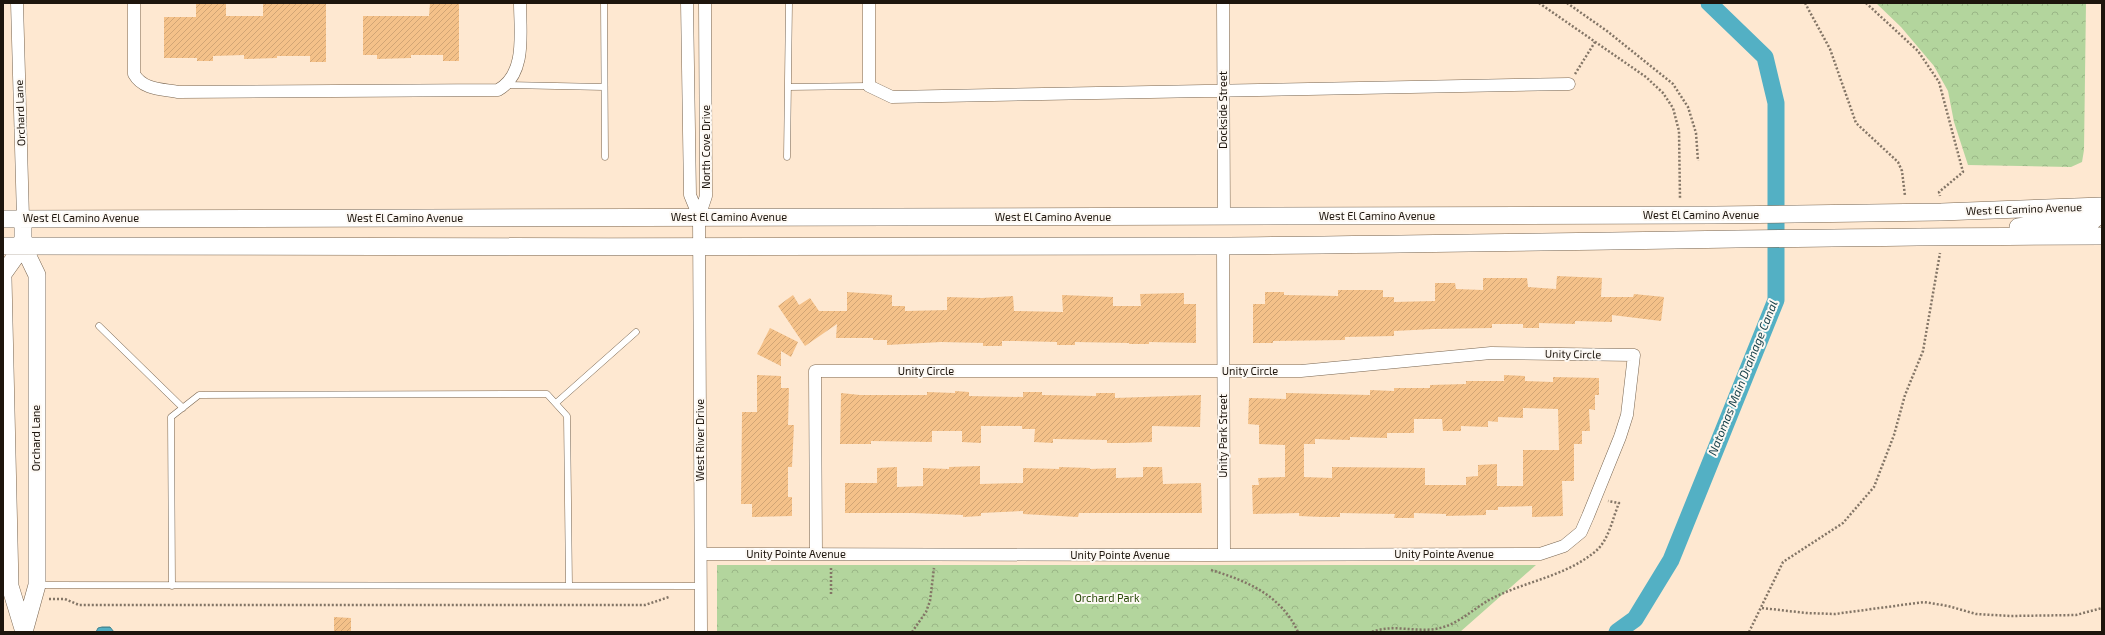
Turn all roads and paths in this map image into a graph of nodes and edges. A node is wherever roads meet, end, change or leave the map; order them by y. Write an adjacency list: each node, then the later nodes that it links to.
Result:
1 (17, 3): 31 (street, Orchard Lane)
2 (134, 3): 16 (street)
3 (520, 3): 16 (street)
4 (604, 3): 18 (lane)
5 (687, 3): 29 (street, North Cove Drive)
6 (705, 3): 29 (street, North Cove Drive)
7 (789, 3): 19 (lane)
8 (869, 3): 17 (street)
9 (1223, 3): 20 (street, Dockside Street)
10 (1539, 3): 14 (path)
11 (1567, 3): 23 (path)
12 (1805, 3): 25 (path)
13 (1866, 3): 26 (path)
14 (1595, 42): 15 (path); 28 (path)
15 (1569, 84): 20 (street)
16 (508, 85): 18 (lane)
17 (869, 86): 19 (lane); 20 (street)
18 (604, 87): 21 (lane)
19 (788, 87): 22 (lane)
20 (1223, 90): 30 (street, Dockside Street)
21 (605, 157)
22 (787, 158)
23 (1698, 161)
24 (2102, 206): 26 (main road, West El Camino Avenue)
25 (1907, 212): 26 (main road, West El Camino Avenue); 28 (main road, West El Camino Avenue)
26 (1941, 212)
27 (2102, 213): 33 (main road)
28 (1680, 215): 30 (main road, West El Camino Avenue)
29 (699, 217): 30 (main road, West El Camino Avenue); 31 (main road, West El Camino Avenue); 38 (street, West River Drive)
30 (1224, 217)
31 (23, 218): 32 (main road, West El Camino Avenue); 36 (main road, Orchard Lane)
32 (3, 219)
33 (1940, 236): 34 (main road); 37 (main road); 61 (path)
34 (2102, 236)
35 (3, 246): 36 (main road)
36 (23, 246): 38 (main road); 39 (main road); 59 (main road, Orchard Lane)
37 (1223, 246): 38 (main road); 43 (street, Unity Park Street)
38 (700, 248): 48 (street, West River Drive)
39 (3, 274)
40 (3, 278): 46 (main road, Orchard Lane)
41 (99, 326): 45 (lane)
42 (636, 332): 44 (lane)
43 (1223, 371): 47 (street, Unity Circle); 49 (street, Unity Circle); 53 (street, Unity Park Street)
44 (556, 403): 45 (lane); 56 (lane)
45 (183, 408): 55 (lane)
46 (5, 436): 63 (main road, Orchard Lane)
47 (1596, 498): 51 (street, Unity Circle); 67 (path)
48 (701, 554): 49 (street, Unity Pointe Avenue); 58 (street, West River Drive)
49 (816, 554): 50 (street, Unity Pointe Avenue)
50 (831, 554): 52 (street, Unity Pointe Avenue); 60 (path)
51 (1540, 554): 53 (street, Unity Pointe Avenue)
52 (1208, 555): 53 (street, Unity Pointe Avenue); 66 (path)
53 (1224, 555)
54 (934, 568): 65 (path)
55 (172, 586): 56 (lane); 59 (lane)
56 (569, 586): 57 (lane)
57 (684, 586): 58 (lane); 59 (path)
58 (701, 586): 64 (street, West River Drive)
59 (42, 592): 63 (main road, Orchard Lane)
60 (831, 594)
61 (1762, 608): 62 (path); 68 (path)
62 (2102, 608)
63 (24, 632)
64 (701, 632)
65 (912, 632)
66 (1298, 632)
67 (1372, 632)
68 (1749, 632)

